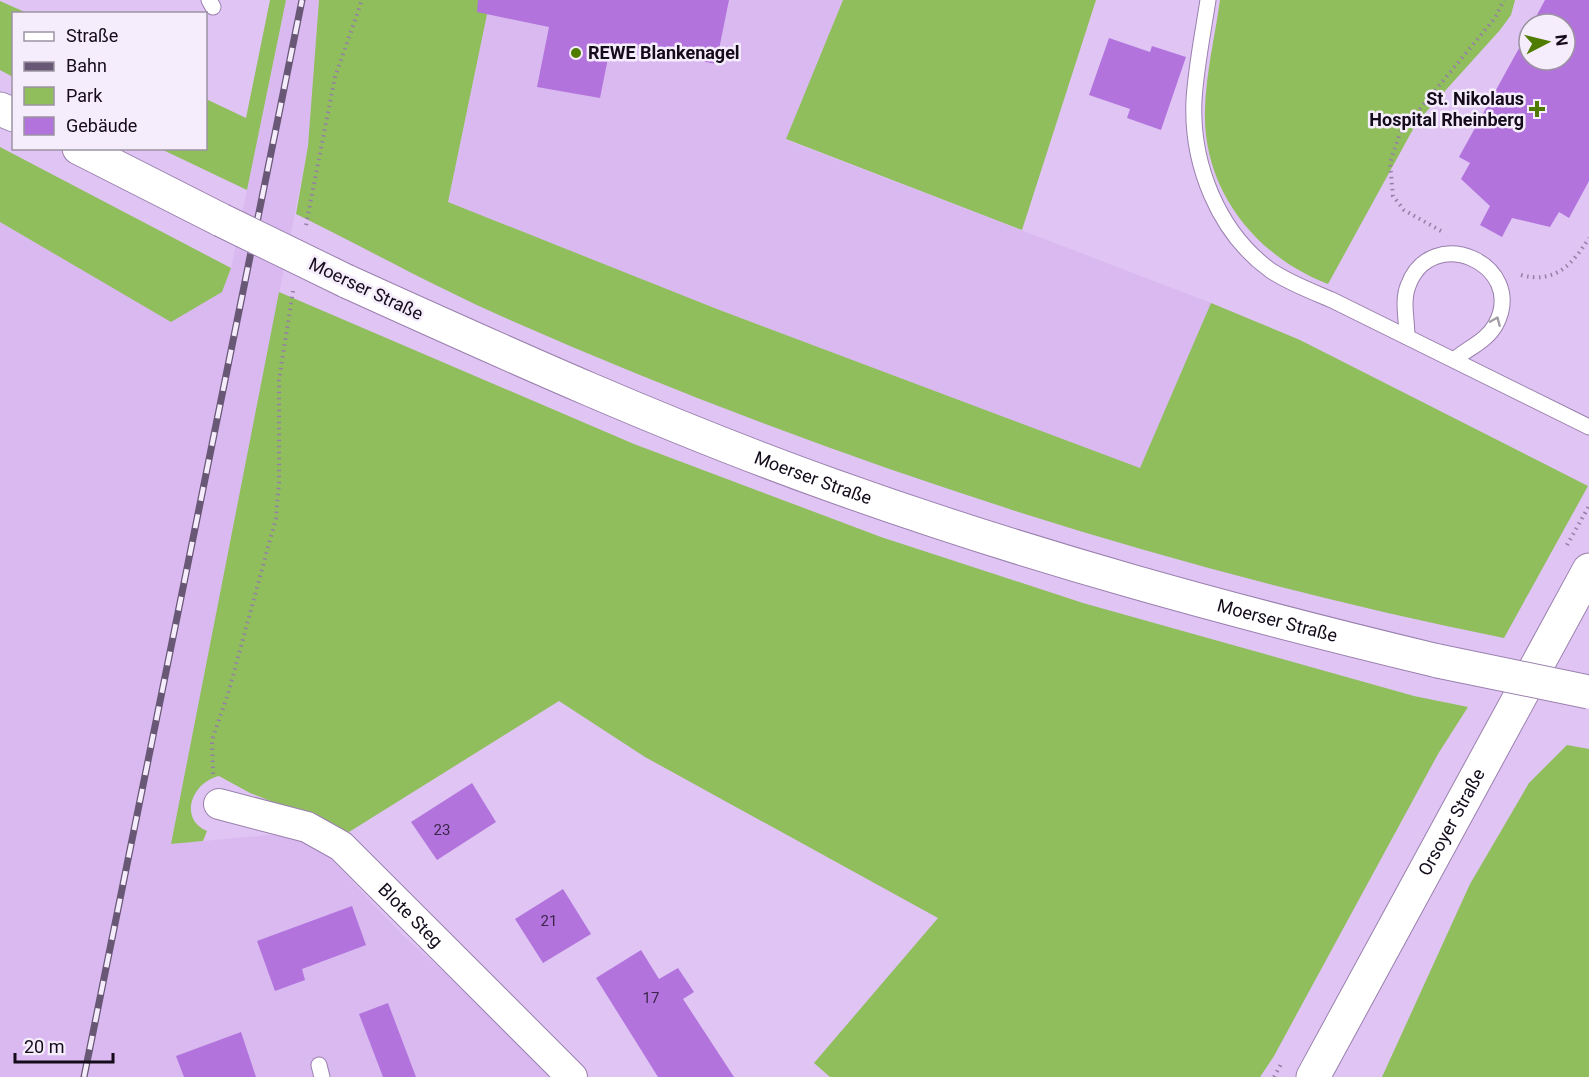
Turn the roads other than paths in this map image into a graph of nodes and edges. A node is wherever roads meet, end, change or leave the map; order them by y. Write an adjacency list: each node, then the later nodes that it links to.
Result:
1 (1208, 0): 3 (lane)
2 (83, 150): 7 (main road, Moerser Straße, bridge)
3 (1407, 337): 4 (lane); 4 (lane, one-way to 3)
4 (1454, 360): 5 (lane)
5 (1589, 428)
6 (1589, 570): 10 (main road, Orsoyer Straße)
7 (1589, 692)
8 (219, 804): 9 (street, Blote Steg)
9 (572, 1077)
10 (1313, 1077)

